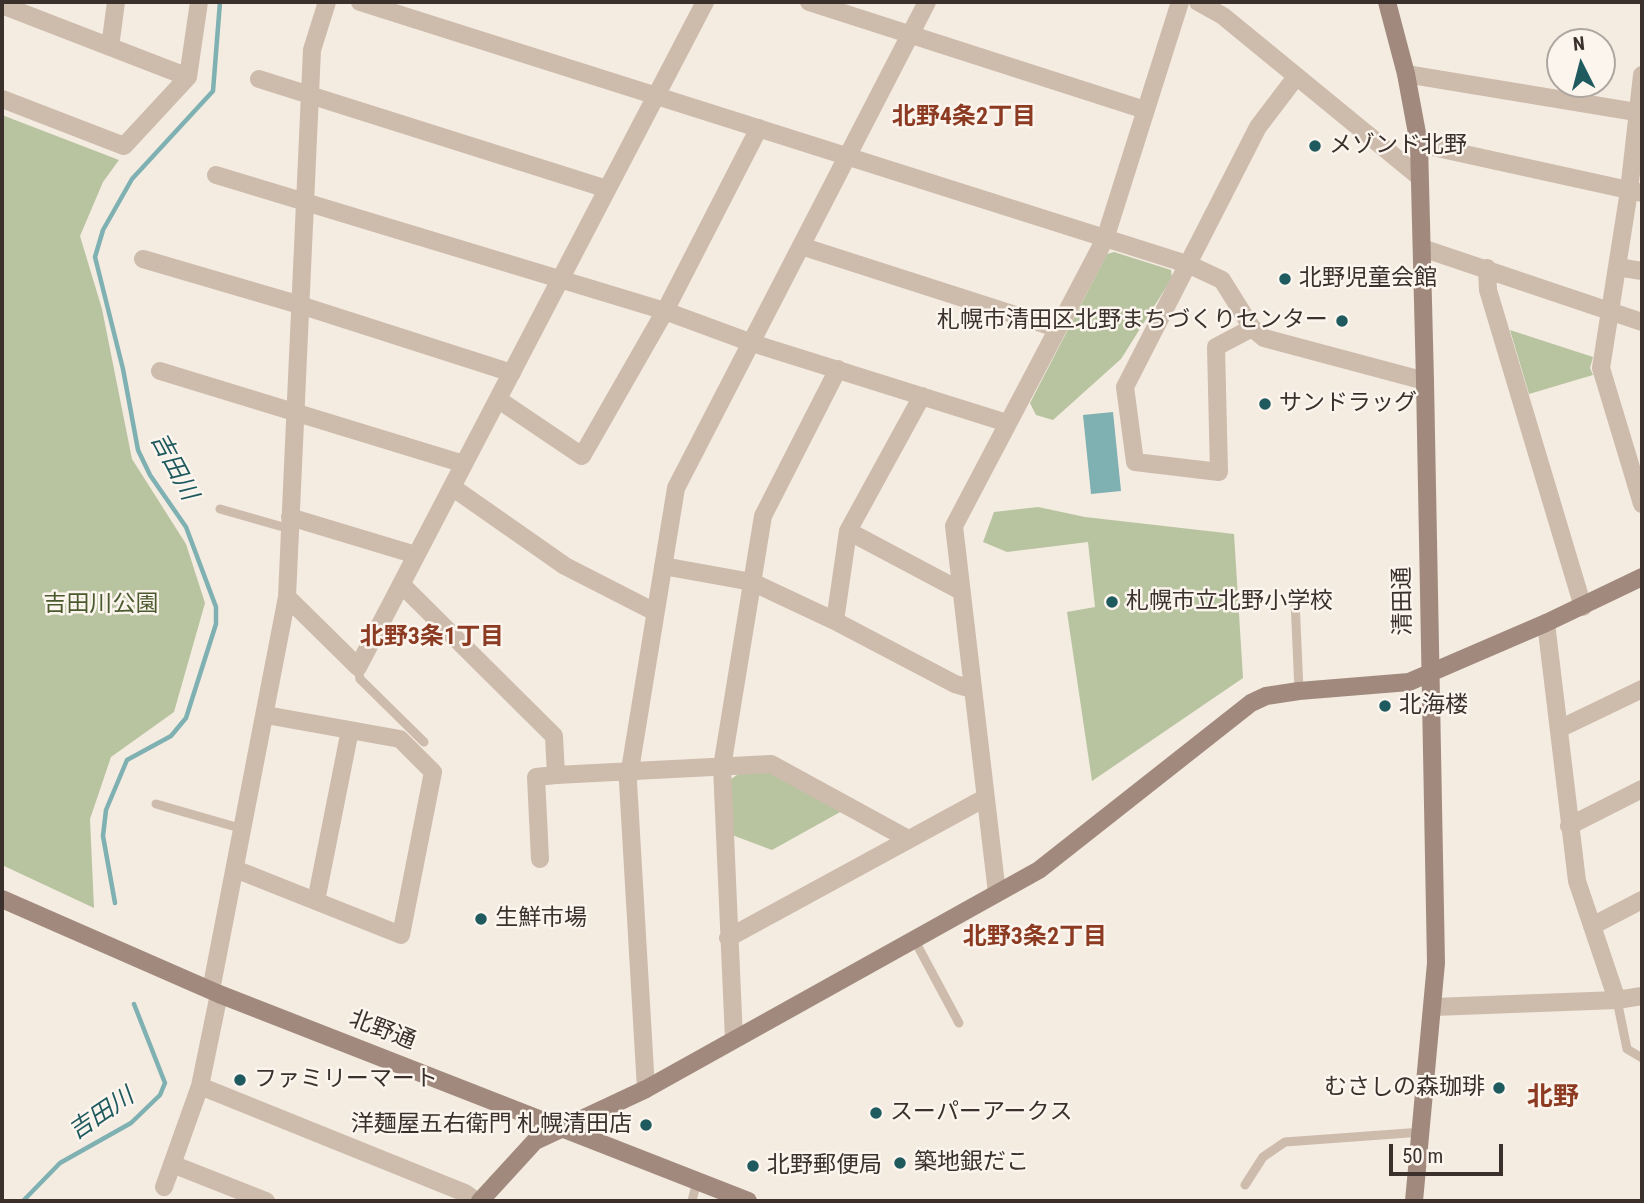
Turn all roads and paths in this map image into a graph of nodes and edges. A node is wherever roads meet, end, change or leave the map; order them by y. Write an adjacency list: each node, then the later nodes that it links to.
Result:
1 (116, 2): 14 (street)
2 (199, 2): 17 (street)
3 (327, 2): 20 (street)
4 (360, 2): 21 (street)
5 (705, 2): 21 (street)
6 (927, 2): 13 (street)
7 (1180, 2): 23 (street)
8 (1198, 2): 18 (street)
9 (1387, 2): 15 (street, 清田通)
10 (819, 3): 13 (street)
11 (2, 5): 12 (street)
12 (36, 10): 14 (street)
13 (910, 35): 23 (street); 27 (street)
14 (110, 47): 17 (street)
15 (1406, 74): 24 (street); 26 (street, 清田通)
16 (1642, 75): 24 (street)
17 (188, 77): 22 (street)
18 (1296, 77): 29 (street); 37 (street)
19 (259, 79): 20 (street)
20 (310, 94): 30 (street); 32 (street)
21 (656, 96): 25 (street); 30 (street)
22 (2, 99)
23 (1145, 110): 33 (street)
24 (1640, 112): 31 (street)
25 (759, 128): 27 (street); 43 (street)
26 (1419, 145): 29 (street, 清田通); 31 (street)
27 (847, 156): 33 (street); 34 (street)
28 (216, 175): 32 (street)
29 (1418, 175): 35 (street, 清田通)
30 (607, 189): 41 (street)
31 (1636, 192): 38 (street)
32 (305, 201): 41 (street); 42 (street)
33 (1105, 239): 37 (street); 46 (street)
34 (800, 246): 46 (street); 48 (street)
35 (1422, 248): 39 (street); 52 (street, 清田通)
36 (143, 259): 42 (street)
37 (1190, 265): 47 (street); 47 (street)
38 (1617, 267): 40 (street); 44 (street)
39 (1487, 268): 44 (street); 71 (street)
40 (1642, 271)
41 (560, 279): 43 (street); 51 (street)
42 (300, 305): 51 (street); 55 (street)
43 (664, 311): 48 (street); 54 (street)
44 (1610, 311): 45 (street); 59 (street)
45 (1642, 322)
46 (1056, 328): 56 (street)
47 (1252, 328): 52 (street)
48 (752, 343): 49 (street); 64 (street)
49 (838, 369): 53 (street); 66 (street)
50 (160, 371): 55 (street)
51 (512, 373): 54 (street)
52 (1425, 381): 76 (street, 清田通)
53 (922, 396): 56 (street); 62 (street)
54 (499, 400): 57 (street)
55 (296, 412): 57 (street); 61 (street)
56 (1007, 423): 68 (street)
57 (464, 464): 58 (street)
58 (452, 487): 63 (street); 72 (street)
59 (1642, 504)
60 (220, 509): 61 (lane)
61 (290, 523): 63 (street); 69 (street)
62 (848, 531): 68 (street); 73 (street)
63 (416, 555): 67 (street)
64 (663, 566): 66 (street); 72 (street)
65 (1642, 577): 71 (street)
66 (752, 582): 73 (street); 84 (street)
67 (402, 585): 75 (street); 86 (street)
68 (961, 591): 77 (street)
69 (287, 597): 75 (street); 80 (street)
70 (1295, 600): 79 (lane)
71 (1583, 607): 74 (street)
72 (655, 612): 85 (street)
73 (835, 621): 77 (street)
74 (1546, 623): 76 (street); 81 (street)
75 (358, 667): 83 (lane)
76 (1431, 671): 79 (street); 105 (street, 清田通)
77 (972, 689): 88 (street)
78 (1642, 689): 81 (street)
79 (1299, 691): 95 (street)
80 (266, 715): 82 (street); 91 (street)
81 (1559, 729): 90 (street)
82 (350, 730): 98 (street); 98 (street)
83 (424, 742)
84 (722, 767): 85 (street); 92 (street); 100 (street)
85 (629, 773): 86 (street); 110 (street)
86 (556, 775): 93 (street)
87 (1642, 789): 90 (street)
88 (985, 798): 92 (street); 95 (street)
89 (156, 804): 91 (lane)
90 (1569, 826): 99 (street)
91 (243, 829): 94 (street)
92 (908, 839): 100 (street)
93 (540, 859)
94 (235, 869): 98 (street); 102 (street)
95 (997, 893): 101 (street)
96 (2, 899): 102 (street, 北野通)
97 (1642, 900): 99 (street)
98 (316, 901)
99 (1592, 926): 104 (street)
100 (728, 938): 107 (street)
101 (914, 939): 106 (lane); 107 (street)
102 (215, 992): 109 (street); 111 (street, 北野通)
103 (1642, 996): 104 (street)
104 (1616, 1000): 105 (street); 108 (lane)
105 (1434, 1007): 112 (street, 清田通)
106 (959, 1023)
107 (734, 1039): 110 (street)
108 (1642, 1058)
109 (200, 1086): 113 (street); 118 (street)
110 (646, 1088): 111 (street)
111 (562, 1128): 114 (street, 北野通); 118 (street)
112 (1422, 1132): 115 (lane); 121 (street, 清田通)
113 (172, 1164): 116 (street); 117 (street)
114 (697, 1181): 119 (lane); 120 (street, 北野通)
115 (1245, 1185)
116 (164, 1187)
117 (266, 1201)
118 (478, 1201)
119 (692, 1201)
120 (748, 1201)
121 (1413, 1201)

